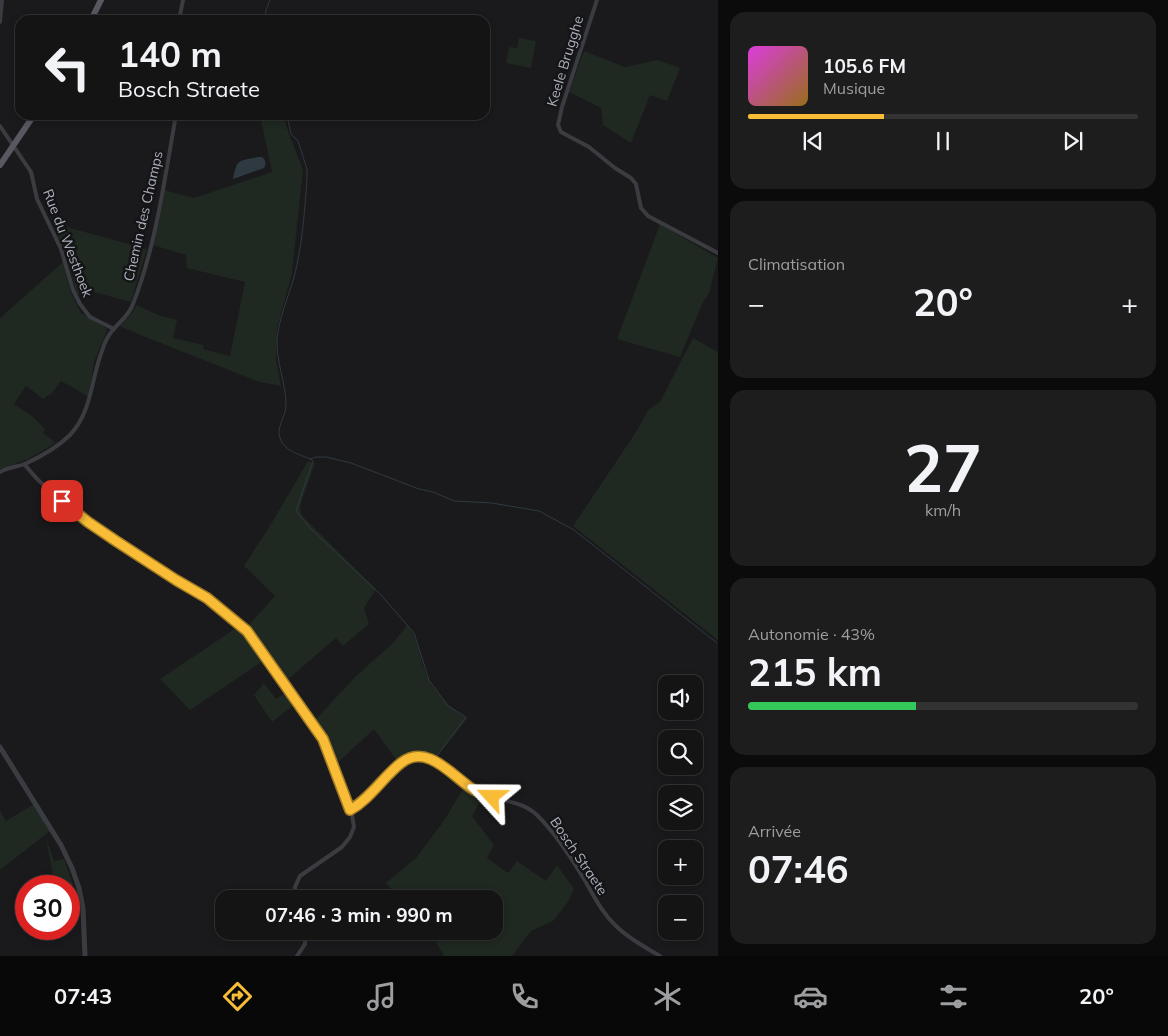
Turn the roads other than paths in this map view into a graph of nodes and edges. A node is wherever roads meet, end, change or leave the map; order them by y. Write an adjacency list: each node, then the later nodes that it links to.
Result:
1 (2, 0): 7 (street)
2 (101, 0): 5 (main road)
3 (183, 0): 6 (street)
4 (597, 0): 13 (street, Keele Brugghe)
5 (94, 15)
6 (180, 15)
7 (0, 22)
8 (31, 120): 11 (main road)
9 (175, 120): 14 (street, Chemin des Champs)
10 (0, 126): 11 (street, Rue du Westhoek)
11 (14, 145): 12 (main road); 14 (street, Rue du Westhoek)
12 (0, 165)
13 (718, 253)
14 (114, 329): 15 (street, Chemin des Champs)
15 (24, 464): 16 (street, Chemin des Champs); 18 (street)
16 (0, 472)
17 (0, 747): 21 (street)
18 (350, 810): 19 (street); 23 (street, Bosch Straete)
19 (295, 890)
20 (306, 940): 22 (street)
21 (85, 956)
22 (297, 956)
23 (660, 956)

